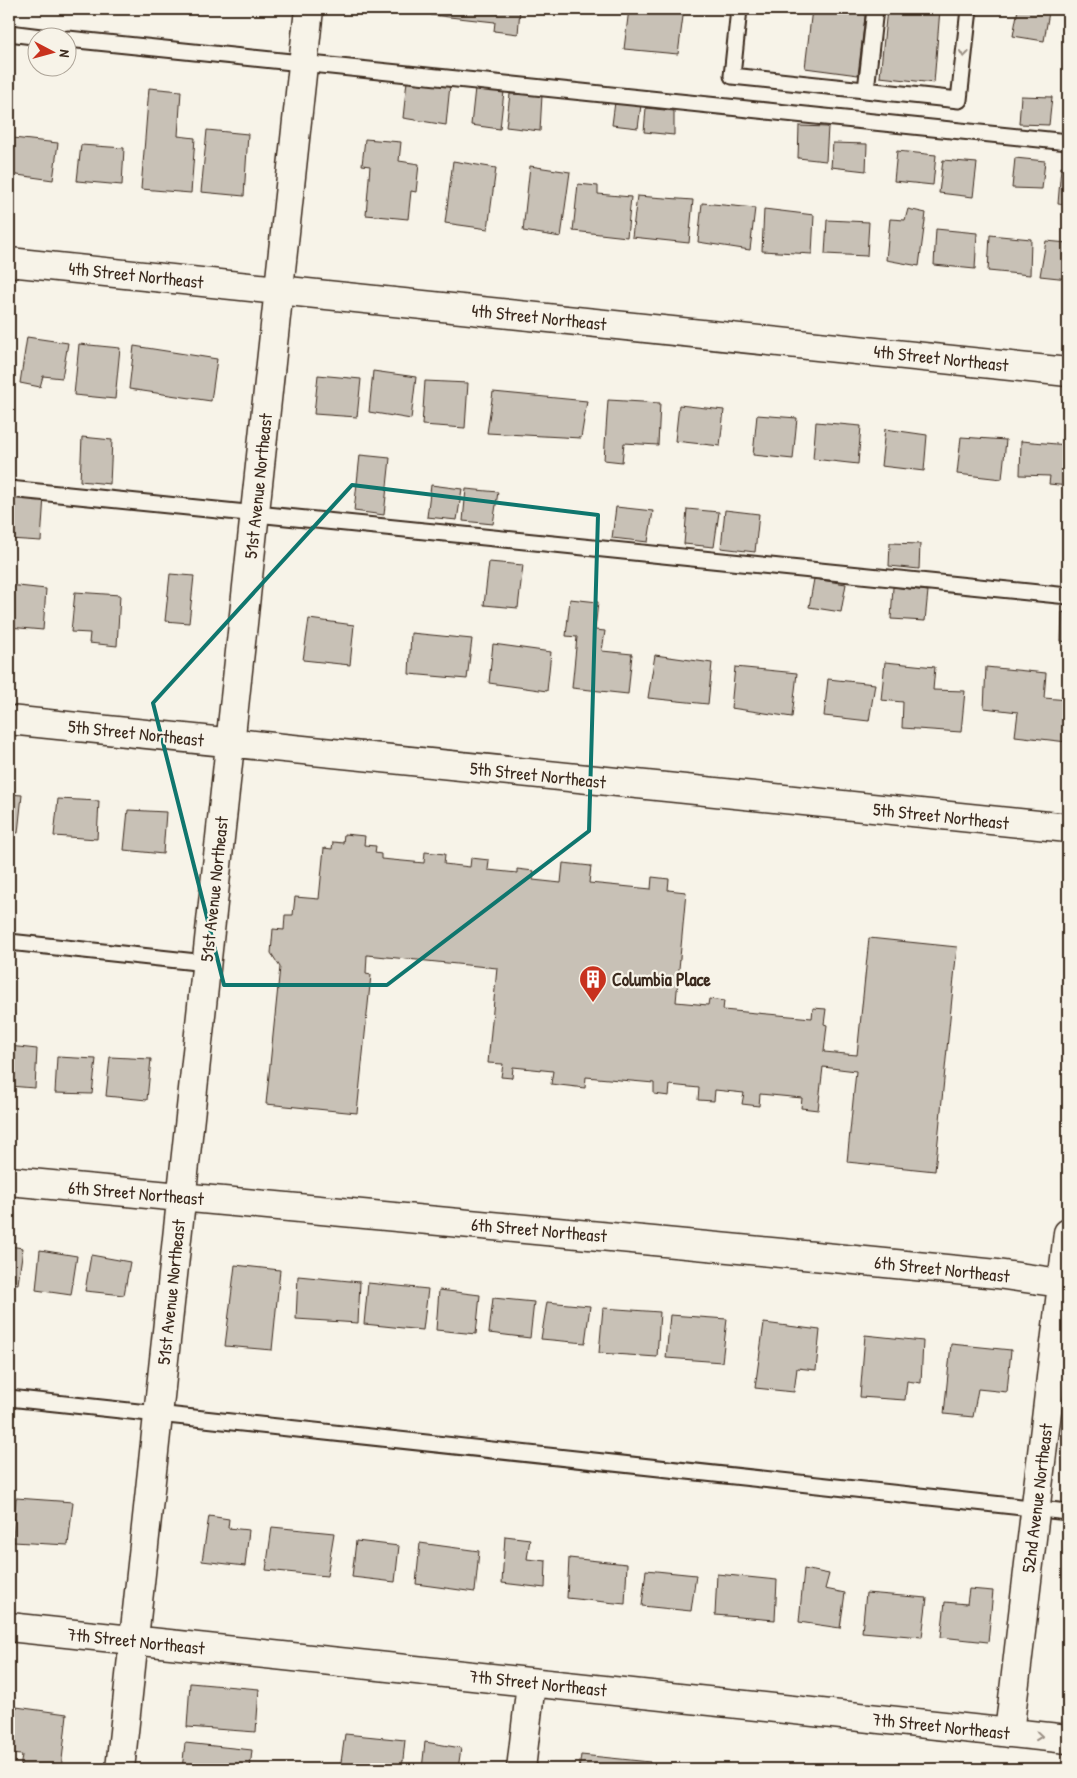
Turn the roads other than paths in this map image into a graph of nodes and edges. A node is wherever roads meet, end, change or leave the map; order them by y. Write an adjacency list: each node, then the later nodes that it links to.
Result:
1 (309, 9): 8 (street, 51st Avenue Northeast)
2 (739, 9): 9 (lane)
3 (875, 9): 9 (lane)
4 (969, 9): 9 (lane, one-way to 9)
5 (9, 33): 6 (lane)
6 (28, 35)
7 (78, 40): 8 (lane)
8 (303, 64): 10 (lane); 12 (street, 51st Avenue Northeast)
9 (866, 90)
10 (1068, 142)
11 (9, 262): 12 (street, 4th Street Northeast)
12 (279, 290): 13 (street, 4th Street Northeast); 15 (street, 51st Avenue Northeast)
13 (1068, 372)
14 (9, 489): 15 (lane)
15 (255, 514): 16 (lane); 18 (street, 51st Avenue Northeast)
16 (1068, 596)
17 (9, 720): 18 (street, 5th Street Northeast)
18 (230, 743): 19 (street, 5th Street Northeast); 21 (street, 51st Avenue Northeast)
19 (1068, 828)
20 (9, 942): 21 (lane)
21 (206, 963): 23 (street, 51st Avenue Northeast)
22 (9, 1181): 23 (street, 6th Street Northeast)
23 (181, 1197): 25 (street, 6th Street Northeast); 27 (street, 51st Avenue Northeast)
24 (1068, 1233): 25 (street, 52nd Avenue Northeast)
25 (1065, 1284): 28 (street, 52nd Avenue Northeast)
26 (9, 1398): 27 (lane)
27 (159, 1414): 28 (lane); 31 (street, 51st Avenue Northeast)
28 (1036, 1508): 29 (lane); 33 (street, 52nd Avenue Northeast)
29 (1068, 1512)
30 (9, 1627): 31 (street, 7th Street Northeast)
31 (134, 1640): 32 (street, 7th Street Northeast); 35 (street, 51st Avenue Northeast)
32 (531, 1682): 33 (street, 7th Street Northeast); 36 (street)
33 (1009, 1733): 34 (street, 7th Street Northeast, one-way to 34)
34 (1068, 1739)
35 (120, 1769)
36 (521, 1769)

